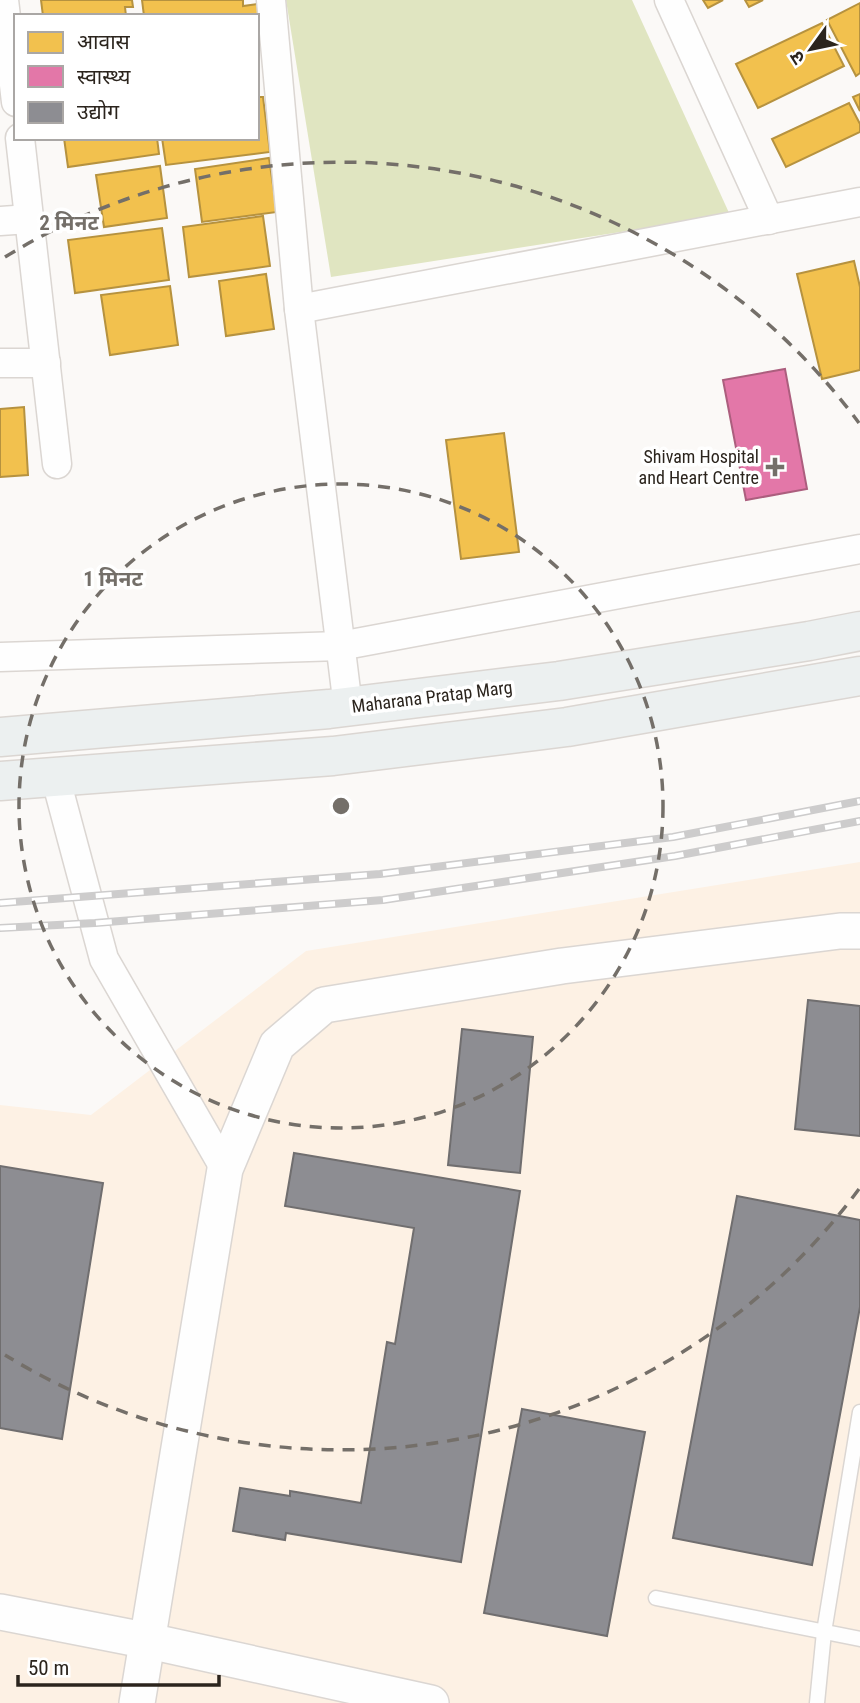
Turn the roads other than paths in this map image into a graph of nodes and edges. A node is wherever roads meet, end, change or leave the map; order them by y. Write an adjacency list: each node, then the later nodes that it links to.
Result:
1 (4, 0): 4 (street)
2 (271, 0): 10 (street)
3 (669, 0): 8 (street)
4 (14, 85)
5 (20, 140): 7 (street)
6 (860, 202): 8 (street)
7 (29, 219): 9 (street); 12 (street)
8 (769, 220): 10 (street)
9 (0, 221)
10 (299, 309): 16 (street)
11 (0, 363): 12 (street)
12 (46, 363): 13 (street)
13 (57, 464)
14 (860, 549): 16 (street)
15 (860, 631): 19 (main road, Maharana Pratap Marg)
16 (340, 646): 17 (street); 19 (street)
17 (0, 657)
18 (860, 676): 21 (main road)
19 (348, 707): 20 (main road, Maharana Pratap Marg)
20 (0, 737)
21 (55, 776): 22 (main road); 24 (street)
22 (0, 780)
23 (860, 931): 24 (street)
24 (225, 1169): 30 (street)
25 (860, 1412): 28 (lane)
26 (656, 1598): 28 (lane)
27 (0, 1612): 30 (street)
28 (824, 1632): 29 (lane); 33 (lane)
29 (860, 1639)
30 (149, 1641): 31 (street); 32 (street)
31 (138, 1703)
32 (431, 1703)
33 (817, 1703)

